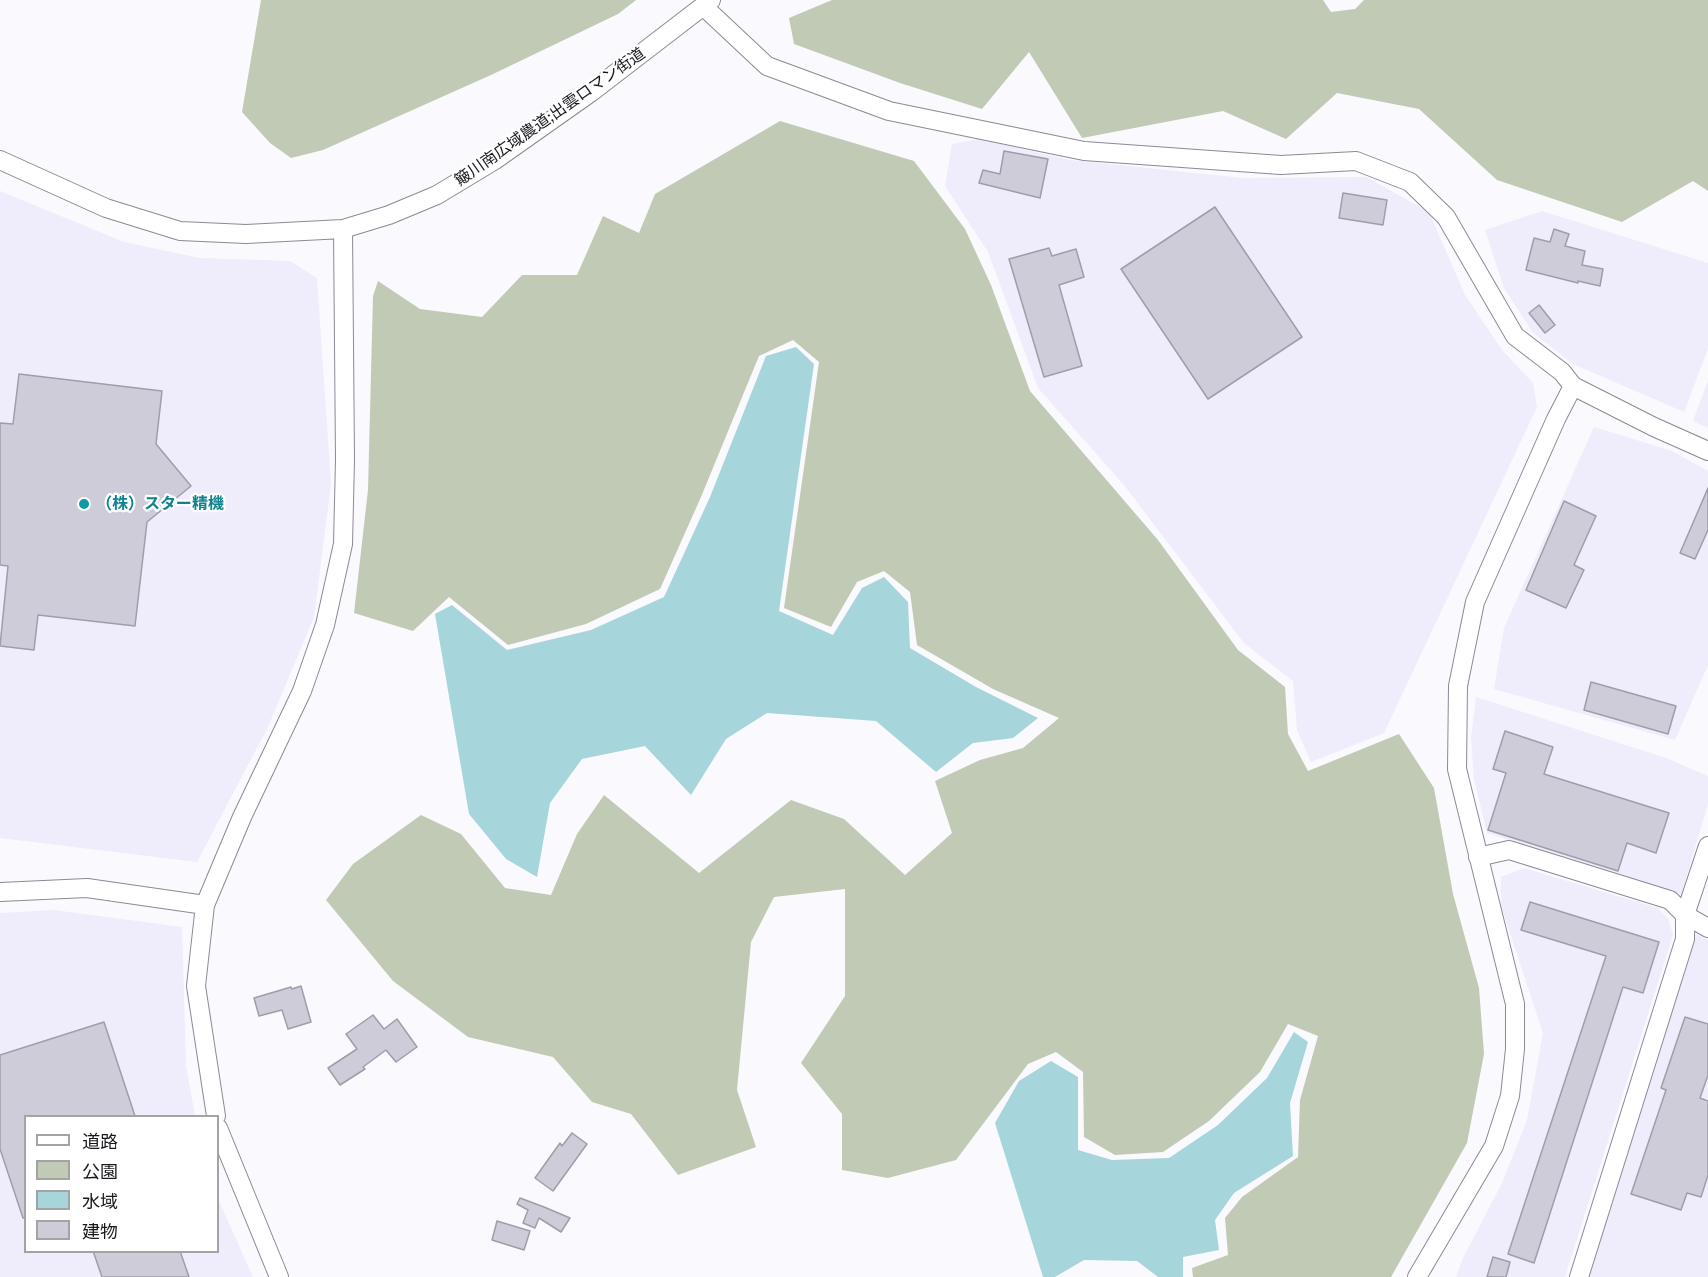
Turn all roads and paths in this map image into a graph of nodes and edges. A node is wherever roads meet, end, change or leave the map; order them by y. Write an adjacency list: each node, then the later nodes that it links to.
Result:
1 (707, 3): 3 (street, 簸川南広域農道;出雲ロマン街道); 4 (street)
2 (0, 160): 3 (street, 簸川南広域農道;出雲ロマン街道)
3 (343, 229): 9 (street)
4 (1573, 386): 5 (street); 7 (street)
5 (1708, 451)
6 (1708, 846): 10 (street)
7 (1478, 857): 10 (street); 15 (street)
8 (0, 892): 9 (street)
9 (204, 905): 12 (street)
10 (1685, 915): 11 (street); 16 (street)
11 (1708, 928)
12 (216, 1115)
13 (219, 1130): 14 (street)
14 (279, 1277)
15 (1417, 1277)
16 (1579, 1277)

